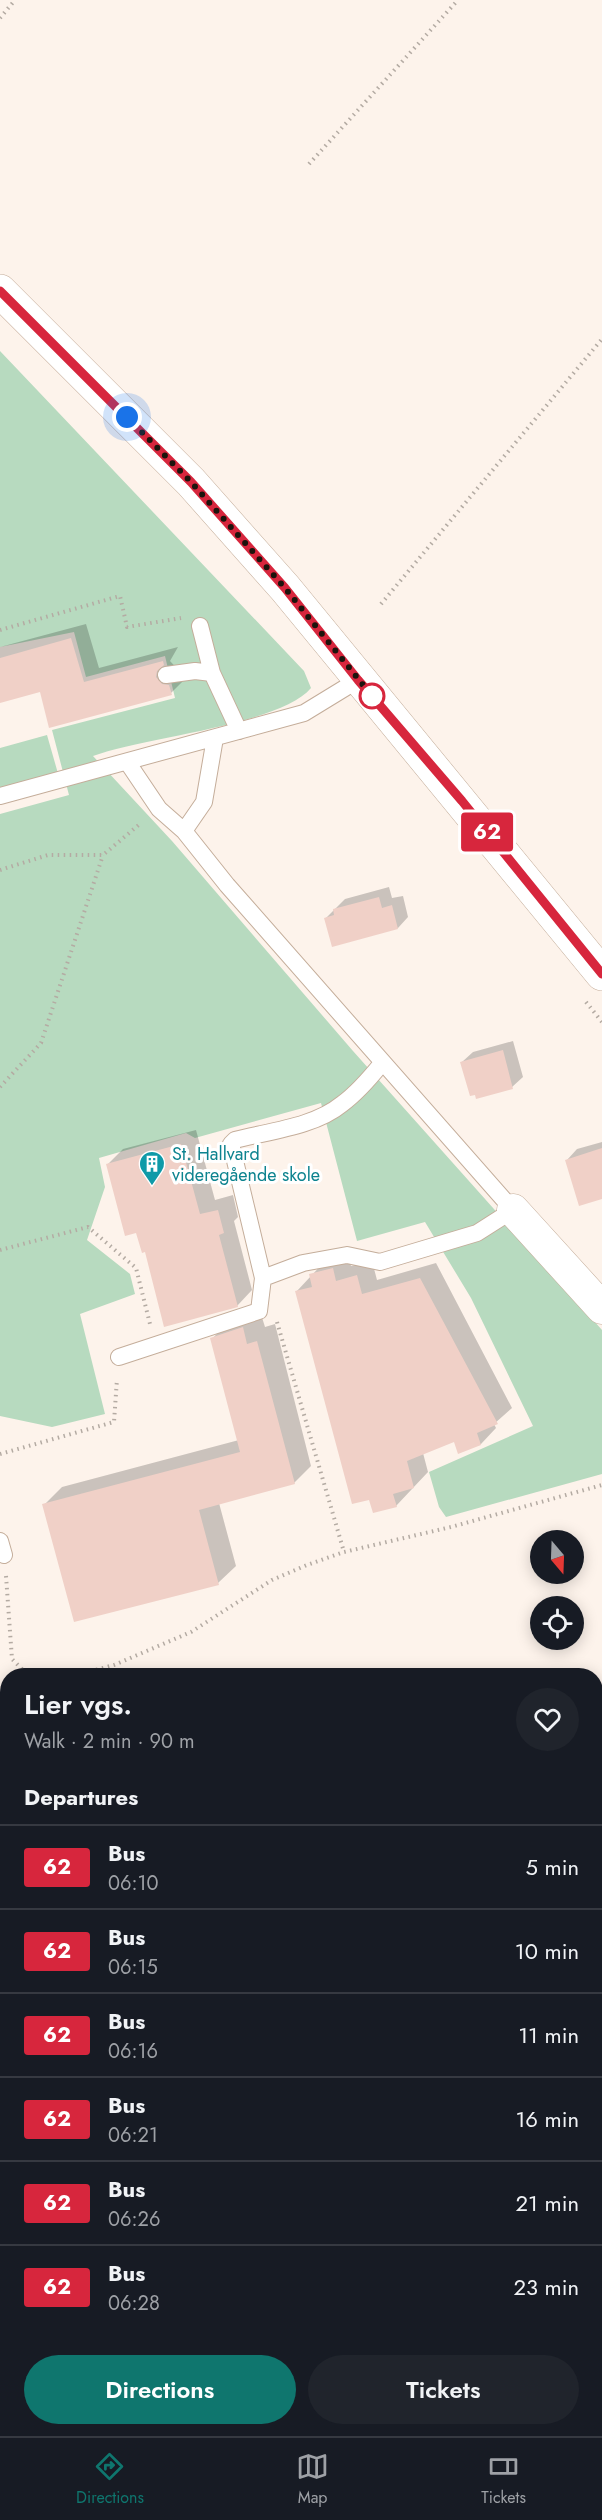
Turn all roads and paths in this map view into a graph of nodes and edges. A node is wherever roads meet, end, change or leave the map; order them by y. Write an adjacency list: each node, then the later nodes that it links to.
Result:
1 (15, 0): 3 (path)
2 (458, 0): 4 (path)
3 (0, 18)
4 (309, 164)
5 (0, 291): 12 (street)
6 (602, 339): 7 (path)
7 (381, 604)
8 (200, 626): 9 (path); 10 (lane)
9 (0, 630)
10 (212, 673): 11 (lane); 13 (lane)
11 (166, 675)
12 (358, 680): 13 (lane); 21 (street)
13 (239, 731): 14 (lane)
14 (215, 738): 15 (lane); 18 (lane)
15 (128, 763): 16 (lane); 17 (lane)
16 (0, 796)
17 (159, 809): 18 (lane); 19 (path)
18 (184, 831): 23 (lane)
19 (103, 855): 20 (path); 24 (path)
20 (0, 870)
21 (591, 985): 22 (path)
22 (602, 1022)
23 (382, 1063): 25 (lane); 27 (lane)
24 (0, 1087)
25 (513, 1210): 27 (lane); 28 (street)
26 (0, 1250): 30 (path)
27 (263, 1278): 29 (lane)
28 (602, 1308)
29 (259, 1311): 30 (lane); 35 (path)
30 (155, 1345): 31 (lane)
31 (119, 1357): 32 (path)
32 (0, 1455)
33 (602, 1485): 35 (path)
34 (2, 1548): 36 (path)
35 (344, 1552): 37 (path)
36 (21, 1668)
37 (103, 1668)

